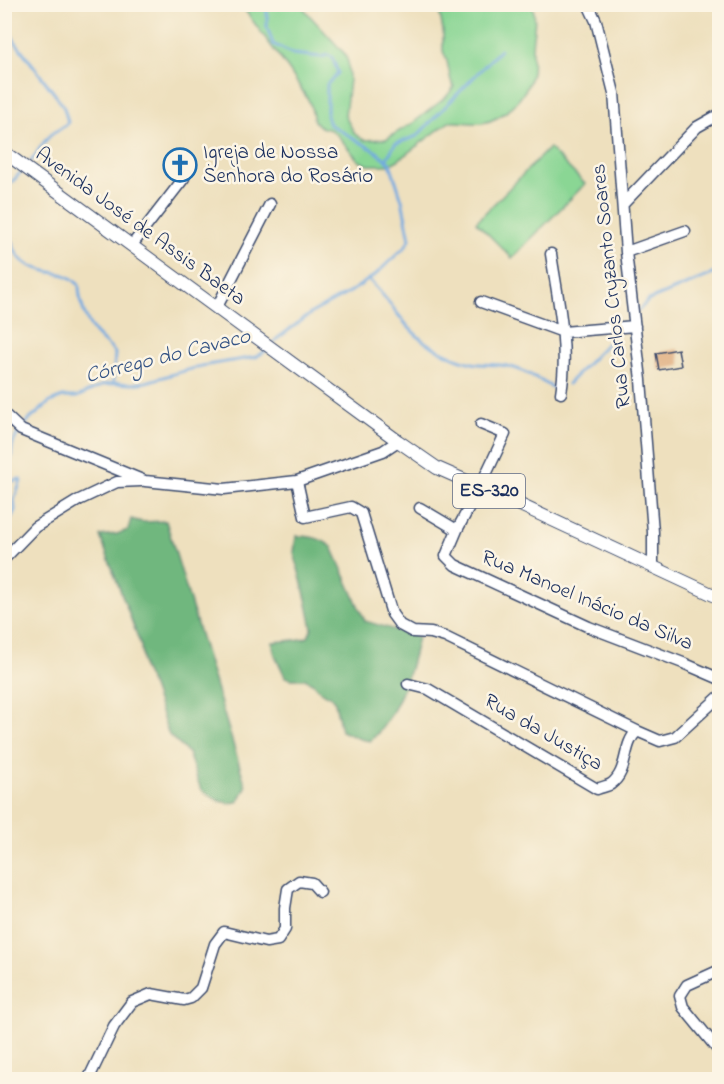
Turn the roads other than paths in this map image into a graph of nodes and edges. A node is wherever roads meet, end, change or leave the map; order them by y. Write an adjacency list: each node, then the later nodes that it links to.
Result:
1 (588, 4): 6 (street, Rua Carlos Cryzanto Soares)
2 (720, 114): 6 (street)
3 (4, 152): 8 (main road, Avenida José de Assis Baeta / ES-320)
4 (184, 178): 8 (street)
5 (270, 204): 12 (street)
6 (623, 204): 9 (street, Rua Carlos Cryzanto Soares)
7 (685, 231): 9 (street)
8 (132, 245): 12 (main road, Avenida José de Assis Baeta / ES-320)
9 (626, 252): 13 (street, Rua Carlos Cryzanto Soares)
10 (551, 254): 14 (street)
11 (481, 302): 14 (street)
12 (217, 307): 18 (main road, Avenida José de Assis Baeta / ES-320)
13 (635, 326): 14 (street); 25 (street, Rua Carlos Cryzanto Soares)
14 (562, 332): 15 (street)
15 (561, 393)
16 (4, 414): 19 (street)
17 (481, 424): 21 (street, Rua Manoel Inácio da Silva)
18 (398, 441): 20 (street); 21 (main road, Avenida José de Assis Baeta / ES-320)
19 (145, 481): 20 (street); 24 (street)
20 (297, 481): 30 (street)
21 (480, 487): 23 (street, Rua Manoel Inácio da Silva); 25 (main road, Avenida José de Assis Baeta / ES-320)
22 (420, 508): 23 (street)
23 (457, 530): 27 (street, Rua Manoel Inácio da Silva)
24 (4, 559)
25 (653, 567): 26 (main road, Avenida José de Assis Baeta / ES-320)
26 (720, 598)
27 (720, 679)
28 (408, 684): 30 (street, Rua da Justiça)
29 (720, 696): 30 (street)
30 (638, 731)
31 (320, 892): 34 (street)
32 (720, 970): 33 (street)
33 (720, 1052)
34 (88, 1080)

